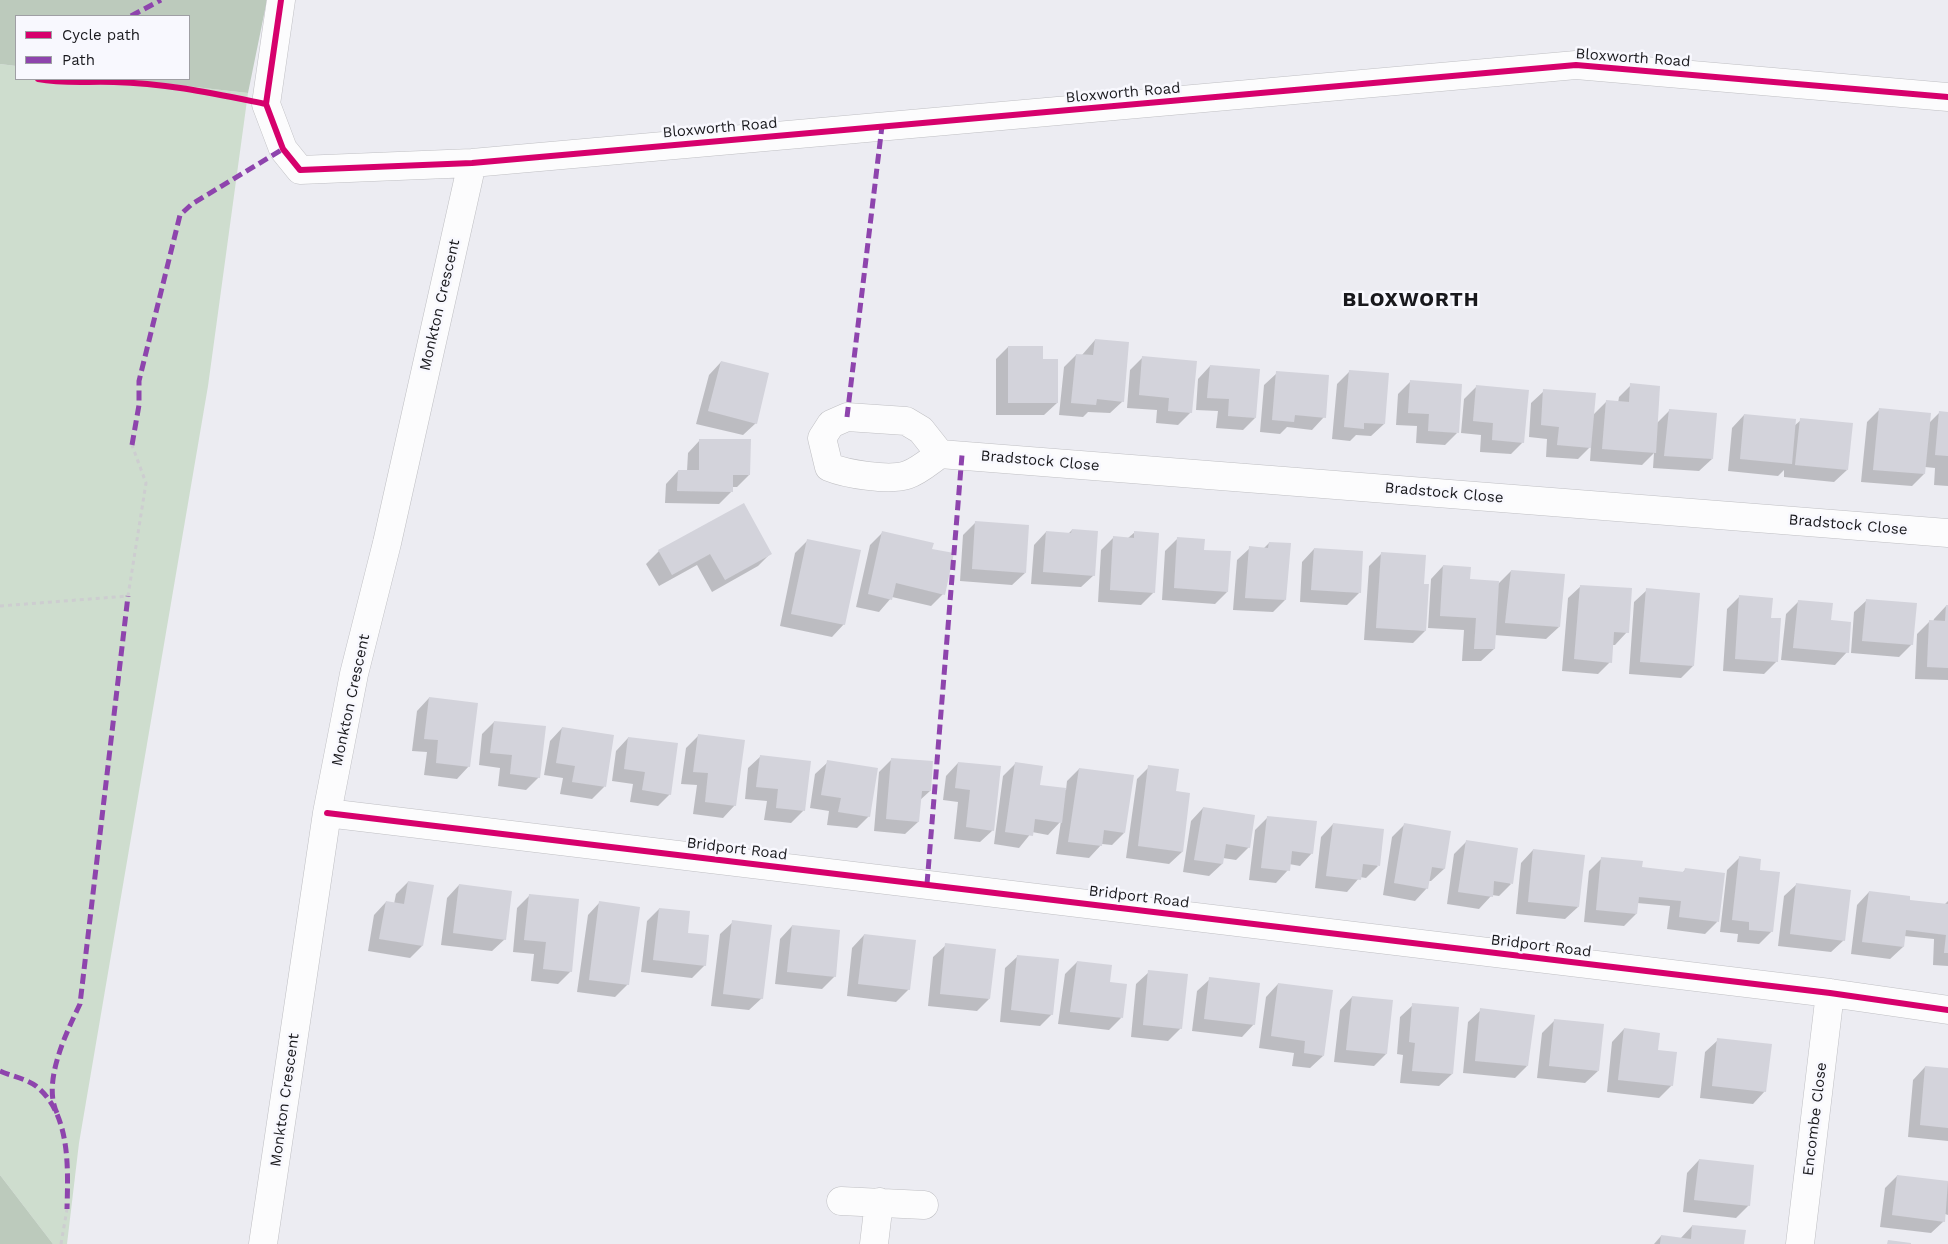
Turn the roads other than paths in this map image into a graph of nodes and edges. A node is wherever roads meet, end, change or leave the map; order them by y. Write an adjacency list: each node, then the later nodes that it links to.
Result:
1 (281, 0): 3 (street, Bloxworth Road)
2 (1948, 97): 3 (street, Bloxworth Road)
3 (472, 163): 6 (street, Monkton Crescent)
4 (940, 454): 5 (street, Bradstock Close)
5 (1948, 533)
6 (327, 813): 7 (street, Bridport Road); 12 (street, Monkton Crescent)
7 (1830, 993): 8 (street, Bridport Road); 14 (street, Encombe Close)
8 (1948, 1010)
9 (841, 1201): 10 (street)
10 (879, 1202): 11 (street); 13 (street)
11 (924, 1205)
12 (263, 1244)
13 (874, 1244)
14 (1800, 1244)

